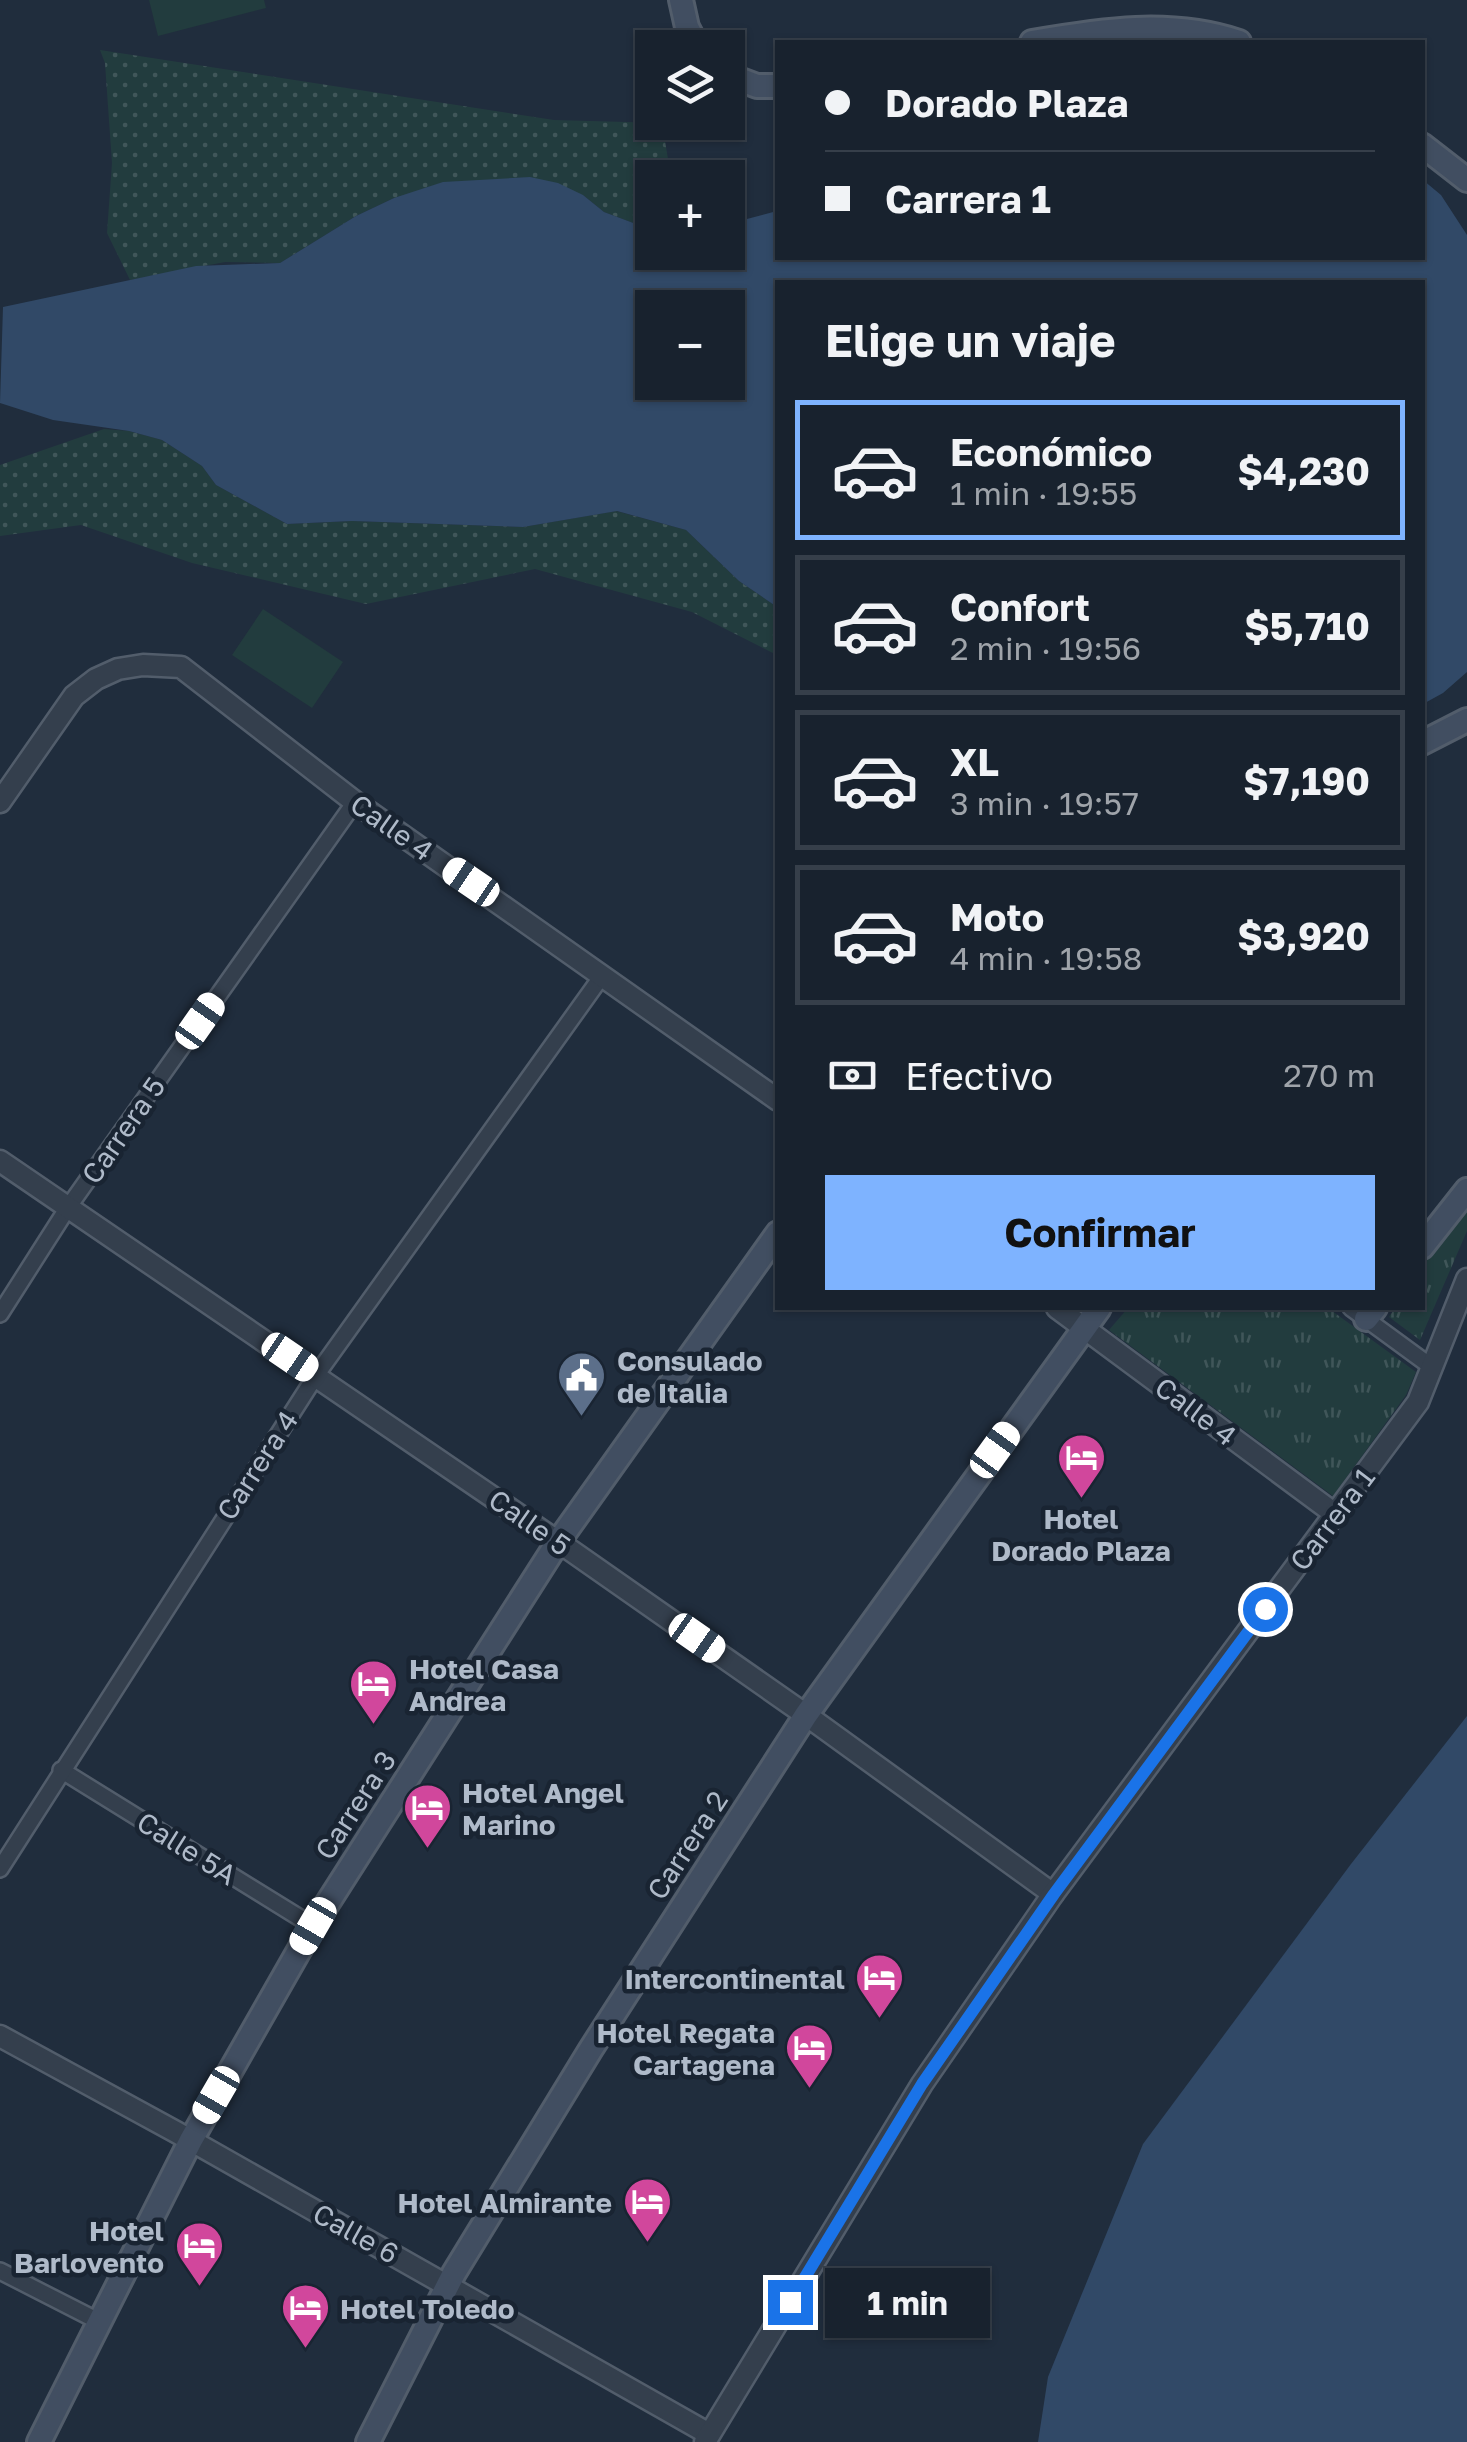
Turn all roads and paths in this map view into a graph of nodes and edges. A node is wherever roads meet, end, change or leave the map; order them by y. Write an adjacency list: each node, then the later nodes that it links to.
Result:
1 (681, 0): 2 (main road)
2 (688, 30)
3 (1044, 40): 4 (main road)
4 (1230, 40)
5 (745, 81): 6 (main road)
6 (775, 86)
7 (1425, 147): 8 (main road)
8 (1467, 180)
9 (1467, 720): 10 (main road)
10 (1425, 741)
11 (0, 802): 12 (street, Calle 4)
12 (354, 802): 13 (street, Calle 4); 17 (street, Carrera 5)
13 (602, 976): 14 (street, Calle 4); 28 (street, Carrera 4)
14 (775, 1098)
15 (0, 1161): 17 (street, Calle 5)
16 (1467, 1190): 18 (main road); 20 (main road)
17 (67, 1209): 25 (street, Carrera 5); 28 (street, Calle 5)
18 (1425, 1221)
19 (775, 1237): 30 (main road, Carrera 3)
20 (1425, 1243)
21 (1467, 1280): 27 (street, Carrera 1)
22 (1061, 1310): 26 (street, Calle 4)
23 (1097, 1310): 26 (main road, Carrera 2)
24 (1364, 1311): 27 (street)
25 (0, 1314)
26 (1084, 1327): 29 (street, Calle 4); 31 (main road, Carrera 2)
27 (1434, 1368): 29 (street, Carrera 1)
28 (317, 1374): 30 (street, Calle 5); 32 (street, Carrera 4)
29 (1335, 1514): 34 (street, Carrera 1)
30 (558, 1542): 31 (street, Calle 5); 35 (main road, Carrera 3)
31 (806, 1715): 34 (street, Calle 5); 39 (main road, Carrera 2)
32 (61, 1770): 33 (street, Carrera 4); 35 (street, Calle 5A)
33 (0, 1869)
34 (1054, 1894): 41 (street, Carrera 1)
35 (313, 1926): 37 (main road, Carrera 3)
36 (0, 2036): 37 (street, Calle 6)
37 (190, 2140): 39 (street, Calle 6); 40 (main road, Carrera 3)
38 (0, 2271): 40 (street)
39 (447, 2285): 41 (street, Calle 6); 43 (main road, Carrera 2)
40 (98, 2321): 42 (main road, Carrera 3)
41 (707, 2438)
42 (38, 2442)
43 (368, 2442)

